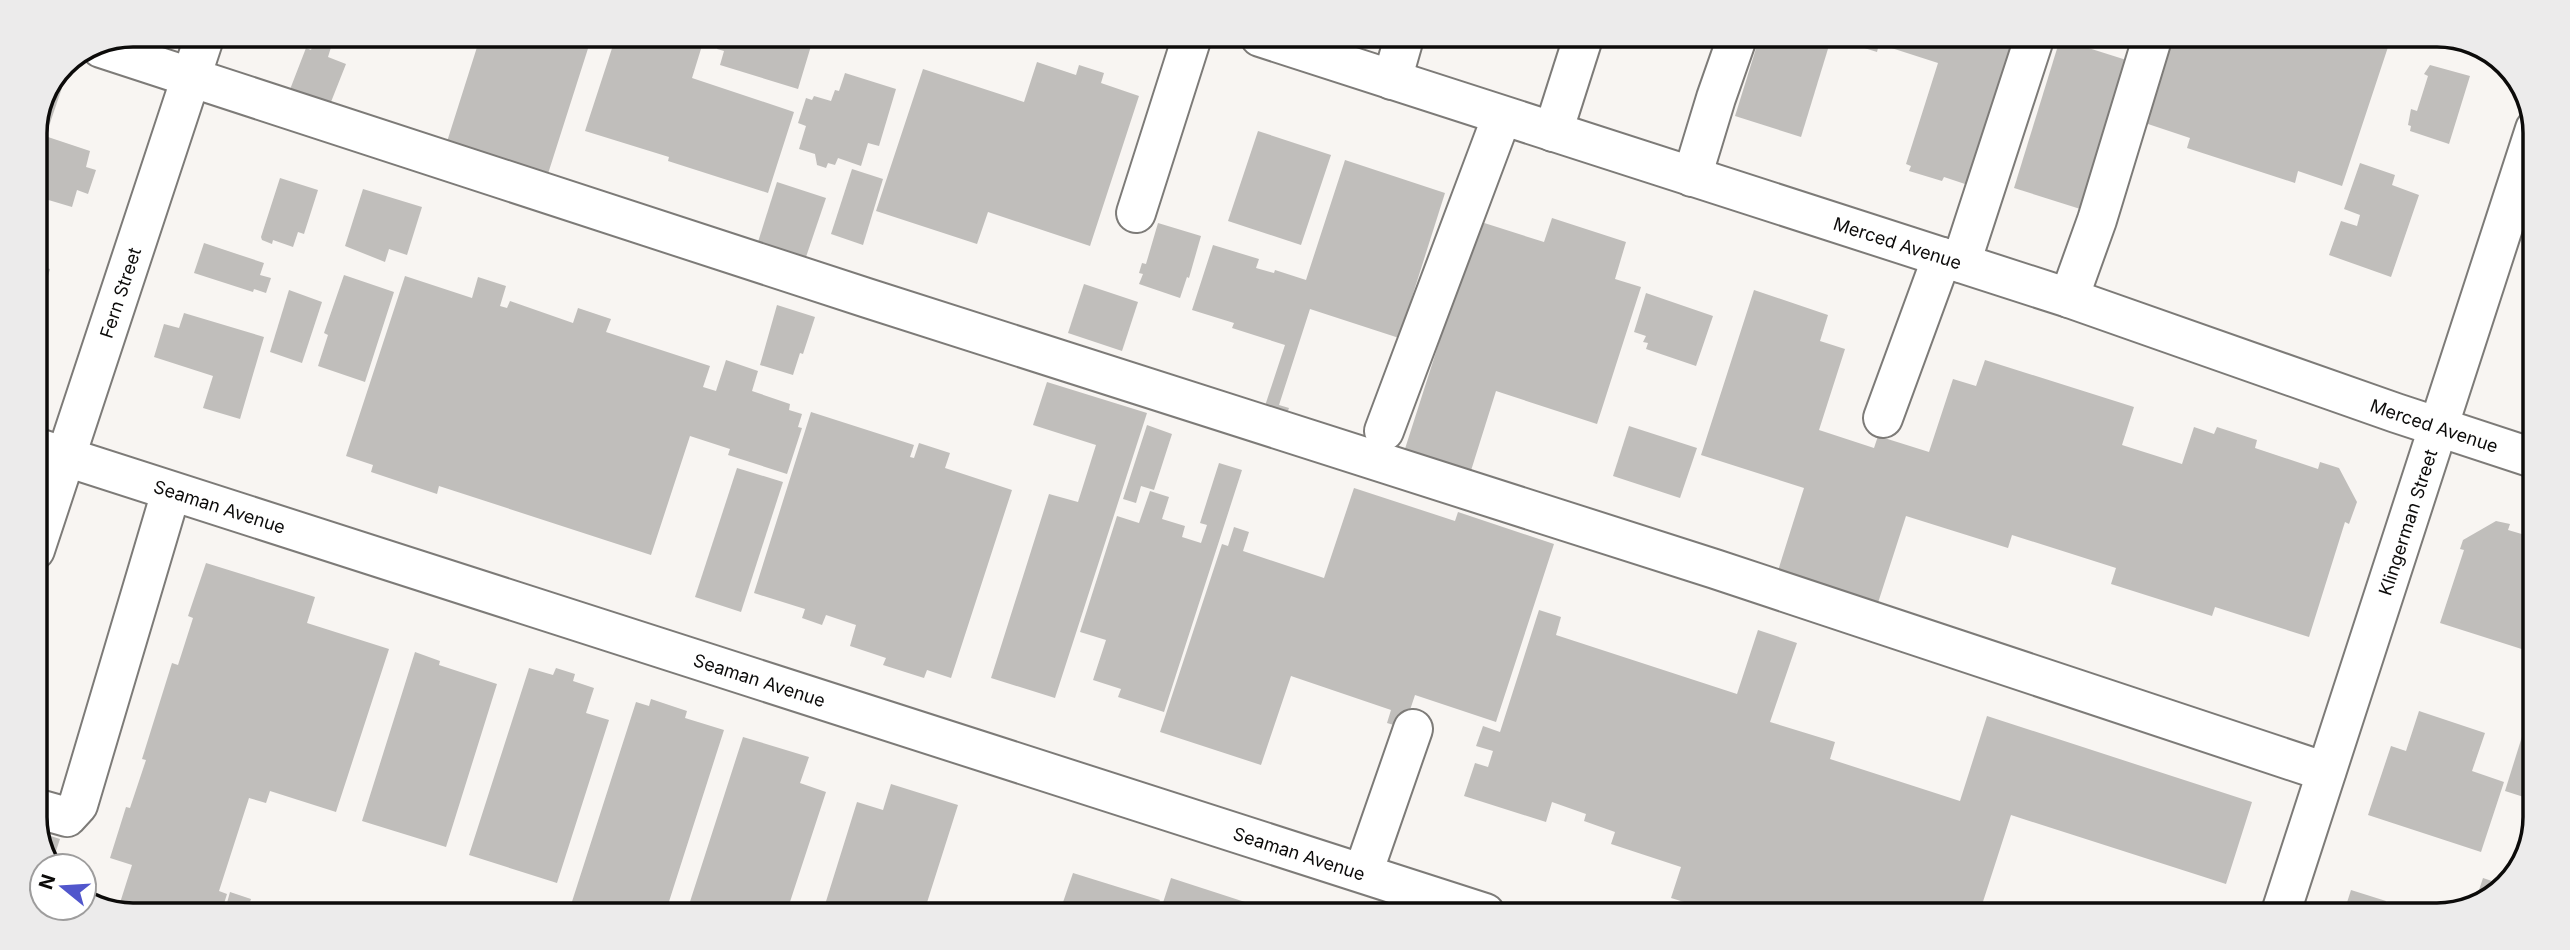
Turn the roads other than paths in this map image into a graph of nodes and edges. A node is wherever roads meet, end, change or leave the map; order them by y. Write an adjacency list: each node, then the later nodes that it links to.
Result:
1 (201, 47): 10 (street, Fern Street)
2 (1189, 47): 16 (street)
3 (1325, 47): 11 (street, Merced Avenue)
4 (1401, 47): 11 (street)
5 (1580, 47): 13 (street)
6 (1734, 47): 15 (street)
7 (2031, 47): 17 (street)
8 (2150, 47): 18 (street)
9 (110, 51): 10 (street)
10 (192, 77): 22 (street, Fern Street); 27 (street)
11 (1392, 80): 12 (street, Merced Avenue)
12 (1502, 116): 13 (street, Merced Avenue); 21 (street)
13 (1553, 132): 15 (street, Merced Avenue)
14 (2523, 166): 20 (street, Klingerman Street)
15 (1692, 177): 17 (street, Merced Avenue)
16 (1136, 214)
17 (1952, 260): 18 (street, Merced Avenue); 19 (street)
18 (2068, 298): 20 (street, Merced Avenue)
19 (1884, 418)
20 (2437, 427): 23 (street, Merced Avenue); 27 (street, Klingerman Street)
21 (1384, 431)
22 (50, 452): 24 (street, Fern Street); 25 (street, Seaman Avenue)
23 (2523, 455)
24 (47, 472)
25 (171, 492): 28 (street); 29 (street, Seaman Avenue)
26 (1413, 729): 29 (street)
27 (2326, 772): 31 (street, Klingerman Street)
28 (47, 811)
29 (1363, 873): 30 (street, Seaman Avenue)
30 (1454, 903)
31 (2284, 903)

